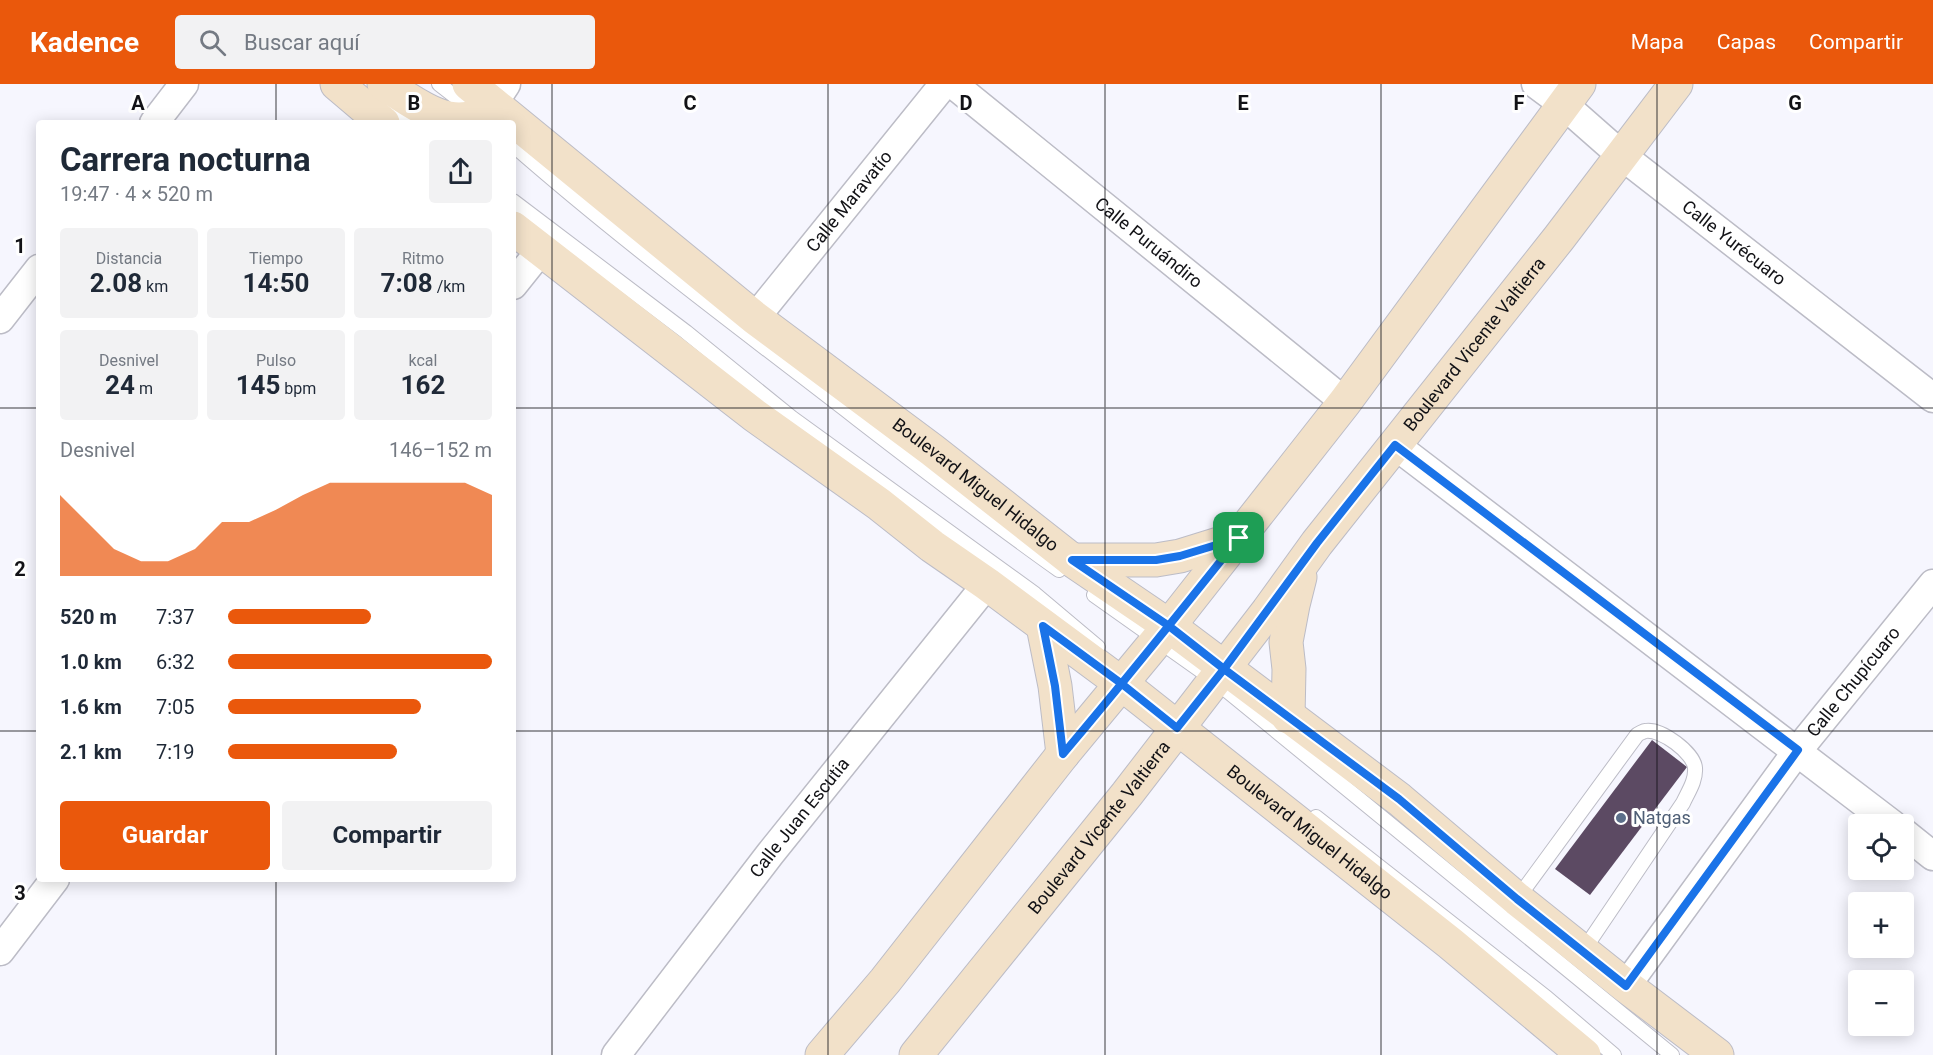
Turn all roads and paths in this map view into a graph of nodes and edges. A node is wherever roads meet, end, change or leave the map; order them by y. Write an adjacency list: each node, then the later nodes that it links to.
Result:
1 (184, 84): 11 (street)
2 (337, 84): 9 (main road)
3 (439, 84): 10 (lane)
4 (944, 84): 22 (street, Calle Maravatío)
5 (952, 84): 25 (street, Calle Puruándiro)
6 (1536, 84): 8 (street, Calle Yurécuaro)
7 (1676, 84): 16 (main road, Boulevard Vicente Valtierra)
8 (1571, 94): 16 (street, Calle Yurécuaro); 25 (main road)
9 (382, 101): 10 (main road); 12 (lane)
10 (487, 102): 13 (main road, Boulevard Miguel Hidalgo)
11 (156, 120)
12 (409, 120)
13 (509, 120)
14 (516, 125): 22 (main road, Boulevard Miguel Hidalgo)
15 (516, 148): 29 (lane)
16 (1621, 155): 24 (street, Calle Yurécuaro); 26 (main road, Boulevard Vicente Valtierra)
17 (516, 203): 34 (lane)
18 (516, 230): 19 (main road, Boulevard Miguel Hidalgo)
19 (541, 250): 21 (street); 30 (main road, Boulevard Miguel Hidalgo)
20 (36, 273): 23 (street)
21 (516, 281)
22 (755, 318): 29 (main road, Boulevard Miguel Hidalgo)
23 (0, 319)
24 (1933, 398)
25 (1346, 402): 27 (main road)
26 (1395, 445): 28 (main road, Boulevard Vicente Valtierra); 38 (street)
27 (1239, 538): 29 (main road); 33 (main road)
28 (1317, 543): 35 (main road, Boulevard Vicente Valtierra); 36 (main road)
29 (1075, 575): 33 (main road, Boulevard Miguel Hidalgo)
30 (987, 584): 32 (main road, Boulevard Miguel Hidalgo); 50 (street, Calle Juan Escutia)
31 (1933, 584): 38 (street, Calle Chupícuaro)
32 (1043, 626): 34 (main road, Boulevard Miguel Hidalgo); 39 (main road)
33 (1163, 633): 34 (main road); 35 (main road, Boulevard Miguel Hidalgo)
34 (1122, 671): 37 (main road, Boulevard Miguel Hidalgo); 39 (main road)
35 (1219, 675): 36 (main road, Boulevard Miguel Hidalgo); 37 (main road, Boulevard Vicente Valtierra); 55 (lane)
36 (1288, 717): 46 (main road, Boulevard Miguel Hidalgo)
37 (1181, 724): 40 (lane); 52 (main road, Boulevard Vicente Valtierra); 53 (main road, Boulevard Miguel Hidalgo)
38 (1798, 750): 42 (street); 49 (street, Calle Chupícuaro)
39 (1063, 754): 51 (main road)
40 (1259, 775)
41 (1306, 809): 54 (lane)
42 (1879, 814)
43 (1914, 841): 44 (street)
44 (1933, 856)
45 (53, 882): 47 (street)
46 (1517, 899): 48 (main road, Boulevard Miguel Hidalgo); 48 (lane)
47 (0, 951)
48 (1583, 951): 49 (main road, Boulevard Miguel Hidalgo)
49 (1626, 986): 56 (main road, Boulevard Miguel Hidalgo)
50 (616, 1055)
51 (822, 1055)
52 (916, 1055)
53 (1584, 1055)
54 (1614, 1055)
55 (1672, 1055)
56 (1717, 1055)

